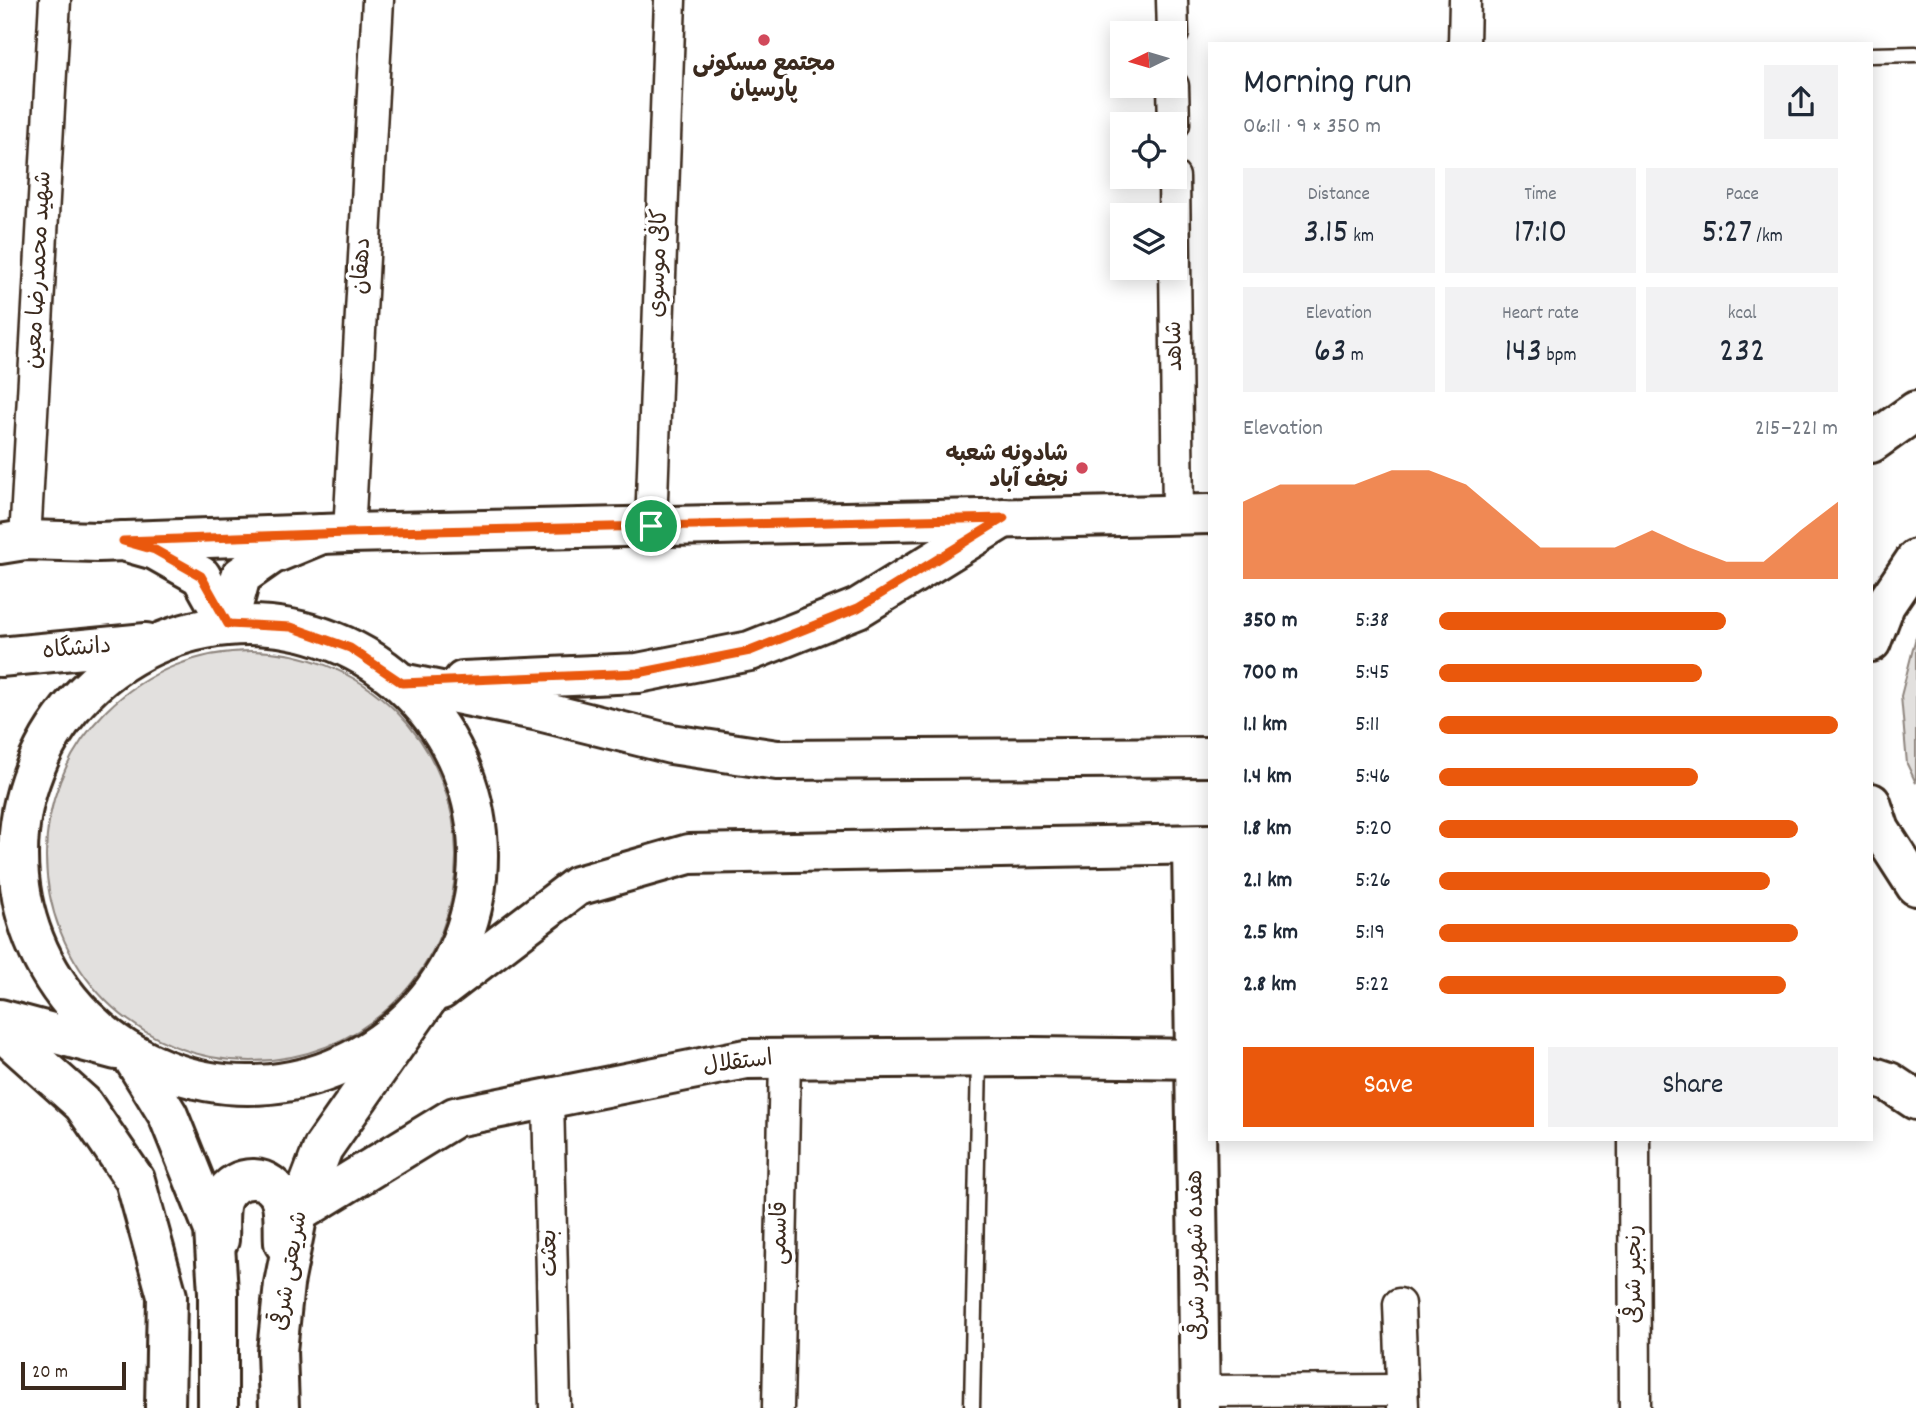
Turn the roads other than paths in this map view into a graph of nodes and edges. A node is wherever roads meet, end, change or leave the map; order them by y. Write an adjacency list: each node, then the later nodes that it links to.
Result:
1 (55, 0): 18 (street, شهید محمدرضا معین)
2 (379, 0): 16 (street, دهقان)
3 (670, 0): 15 (street, کافی موسوی)
4 (1172, 0): 6 (street)
5 (1465, 0): 7 (street)
6 (1173, 21)
7 (1464, 42)
8 (1916, 54): 9 (lane)
9 (1873, 55)
10 (1175, 189): 13 (street, شاهد)
11 (1916, 411): 12 (main road)
12 (1873, 442)
13 (1193, 514): 14 (main road)
14 (1004, 518): 15 (main road); 24 (main road)
15 (651, 526): 16 (main road)
16 (335, 533): 17 (main road); 20 (main road)
17 (123, 541): 18 (main road); 20 (main road)
18 (13, 542)
19 (1916, 559): 21 (main road)
20 (228, 624): 22 (main road); 24 (main road)
21 (1873, 637)
22 (155, 642): 23 (main road, دانشگاه); 33 (main road)
23 (0, 657)
24 (402, 683): 25 (main road); 30 (main road)
25 (1208, 757)
26 (1873, 809): 29 (main road)
27 (1201, 845): 30 (main road); 36 (main road, هفده شهریور شرقی)
28 (1873, 863): 29 (main road)
29 (1913, 883)
30 (425, 1002): 33 (main road); 41 (main road, شریعتی شرقی)
31 (0, 1019): 33 (main road)
32 (0, 1030): 47 (main road)
33 (130, 1053): 43 (main road)
34 (979, 1058): 35 (main road, استقلال); 36 (main road, استقلال); 52 (lane)
35 (785, 1059): 38 (main road, استقلال); 51 (street, قاسمی)
36 (1202, 1060): 46 (main road, هفده شهریور شرقی)
37 (1873, 1077): 39 (main road)
38 (548, 1098): 41 (main road, استقلال); 50 (street, بعثت)
39 (1916, 1100)
40 (1634, 1141): 53 (street, رنجبر شرقی)
41 (298, 1213): 42 (main road, شریعتی شرقی)
42 (284, 1284): 43 (main road); 49 (main road, شریعتی شرقی)
43 (218, 1292): 48 (main road)
44 (1399, 1304): 45 (street)
45 (1403, 1399): 46 (street)
46 (1200, 1400)
47 (165, 1408)
48 (218, 1408)
49 (279, 1408)
50 (555, 1408)
51 (778, 1408)
52 (972, 1408)
53 (1635, 1408)

